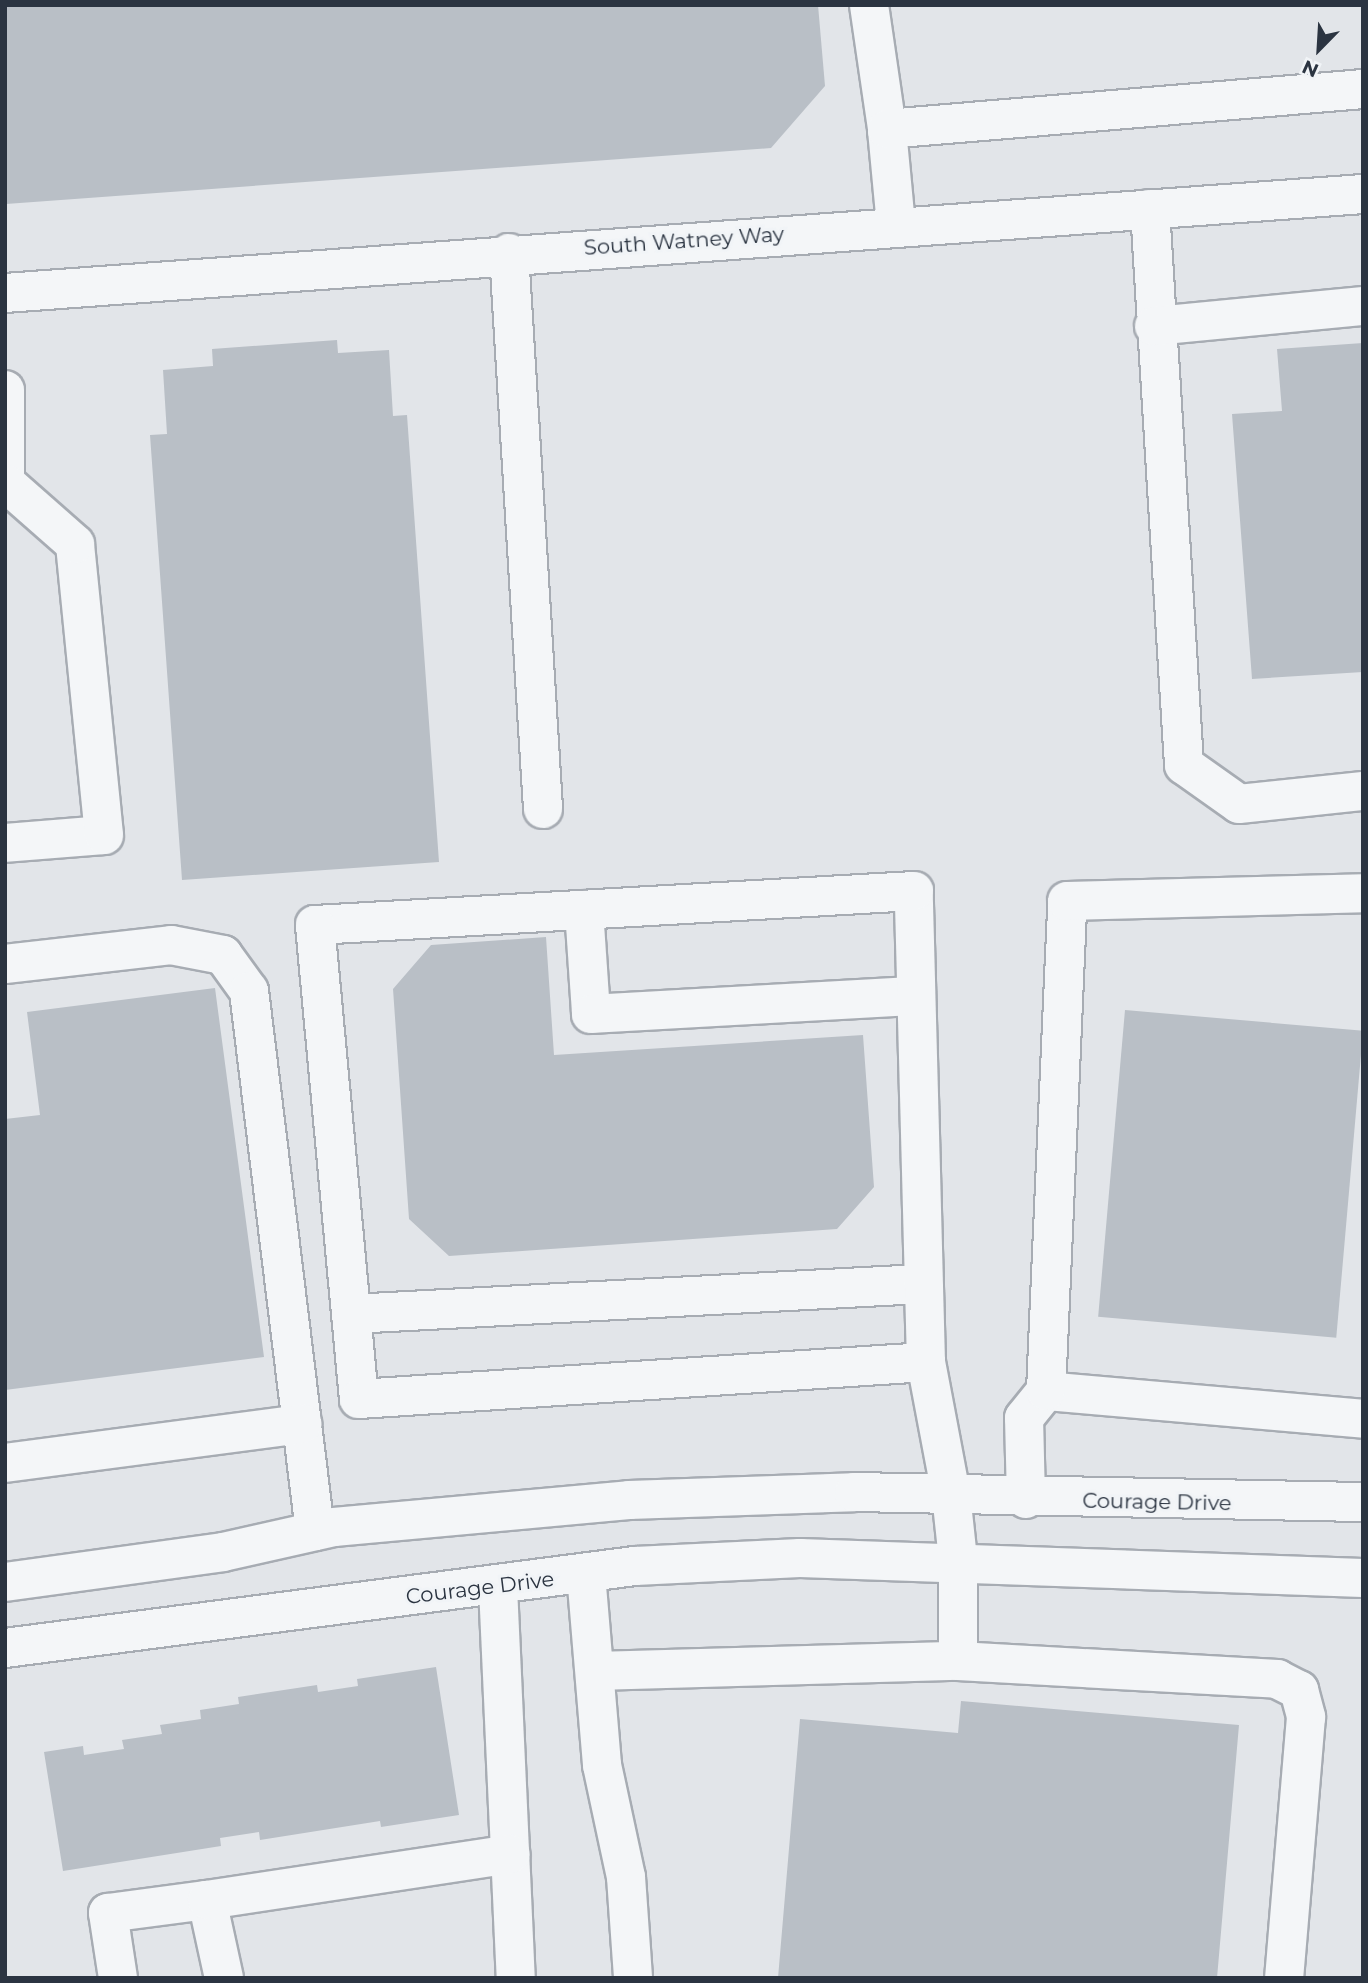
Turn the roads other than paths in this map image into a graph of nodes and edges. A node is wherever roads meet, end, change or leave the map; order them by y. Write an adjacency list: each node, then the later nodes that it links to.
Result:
1 (869, 5): 3 (street)
2 (1363, 89): 3 (street)
3 (887, 129): 6 (street)
4 (1363, 194): 5 (street, South Watney Way)
5 (1150, 209): 6 (street, South Watney Way); 10 (street)
6 (896, 225): 7 (street, South Watney Way)
7 (509, 253): 8 (street, South Watney Way); 14 (street)
8 (5, 293)
9 (1363, 306): 10 (street)
10 (1154, 326): 13 (street)
11 (5, 390): 12 (street)
12 (6, 486): 15 (street)
13 (1363, 792)
14 (543, 809)
15 (5, 843)
16 (1363, 893): 23 (street)
17 (584, 910): 19 (street); 19 (street); 21 (street)
18 (5, 964): 25 (street)
19 (916, 996): 20 (street)
20 (922, 1284): 21 (street); 22 (street)
21 (351, 1314): 22 (street)
22 (926, 1362): 27 (street)
23 (1046, 1391): 24 (street); 28 (street)
24 (1363, 1419)
25 (302, 1424): 26 (street); 30 (street)
26 (5, 1463)
27 (951, 1494): 28 (street, Courage Drive); 30 (street, Courage Drive); 31 (street)
28 (1026, 1499): 29 (street, Courage Drive)
29 (1363, 1502)
30 (315, 1531): 34 (street, Courage Drive)
31 (958, 1560): 32 (street, Courage Drive); 33 (street, Courage Drive); 37 (street)
32 (586, 1574): 35 (street, Courage Drive); 38 (street)
33 (1363, 1578)
34 (5, 1582)
35 (498, 1587): 36 (street, Courage Drive); 39 (street)
36 (5, 1648)
37 (958, 1661): 38 (street); 45 (street)
38 (595, 1671): 44 (street)
39 (511, 1854): 40 (street); 43 (street)
40 (207, 1900): 41 (street); 42 (street)
41 (118, 1978)
42 (224, 1978)
43 (516, 1978)
44 (633, 1978)
45 (1284, 1978)

